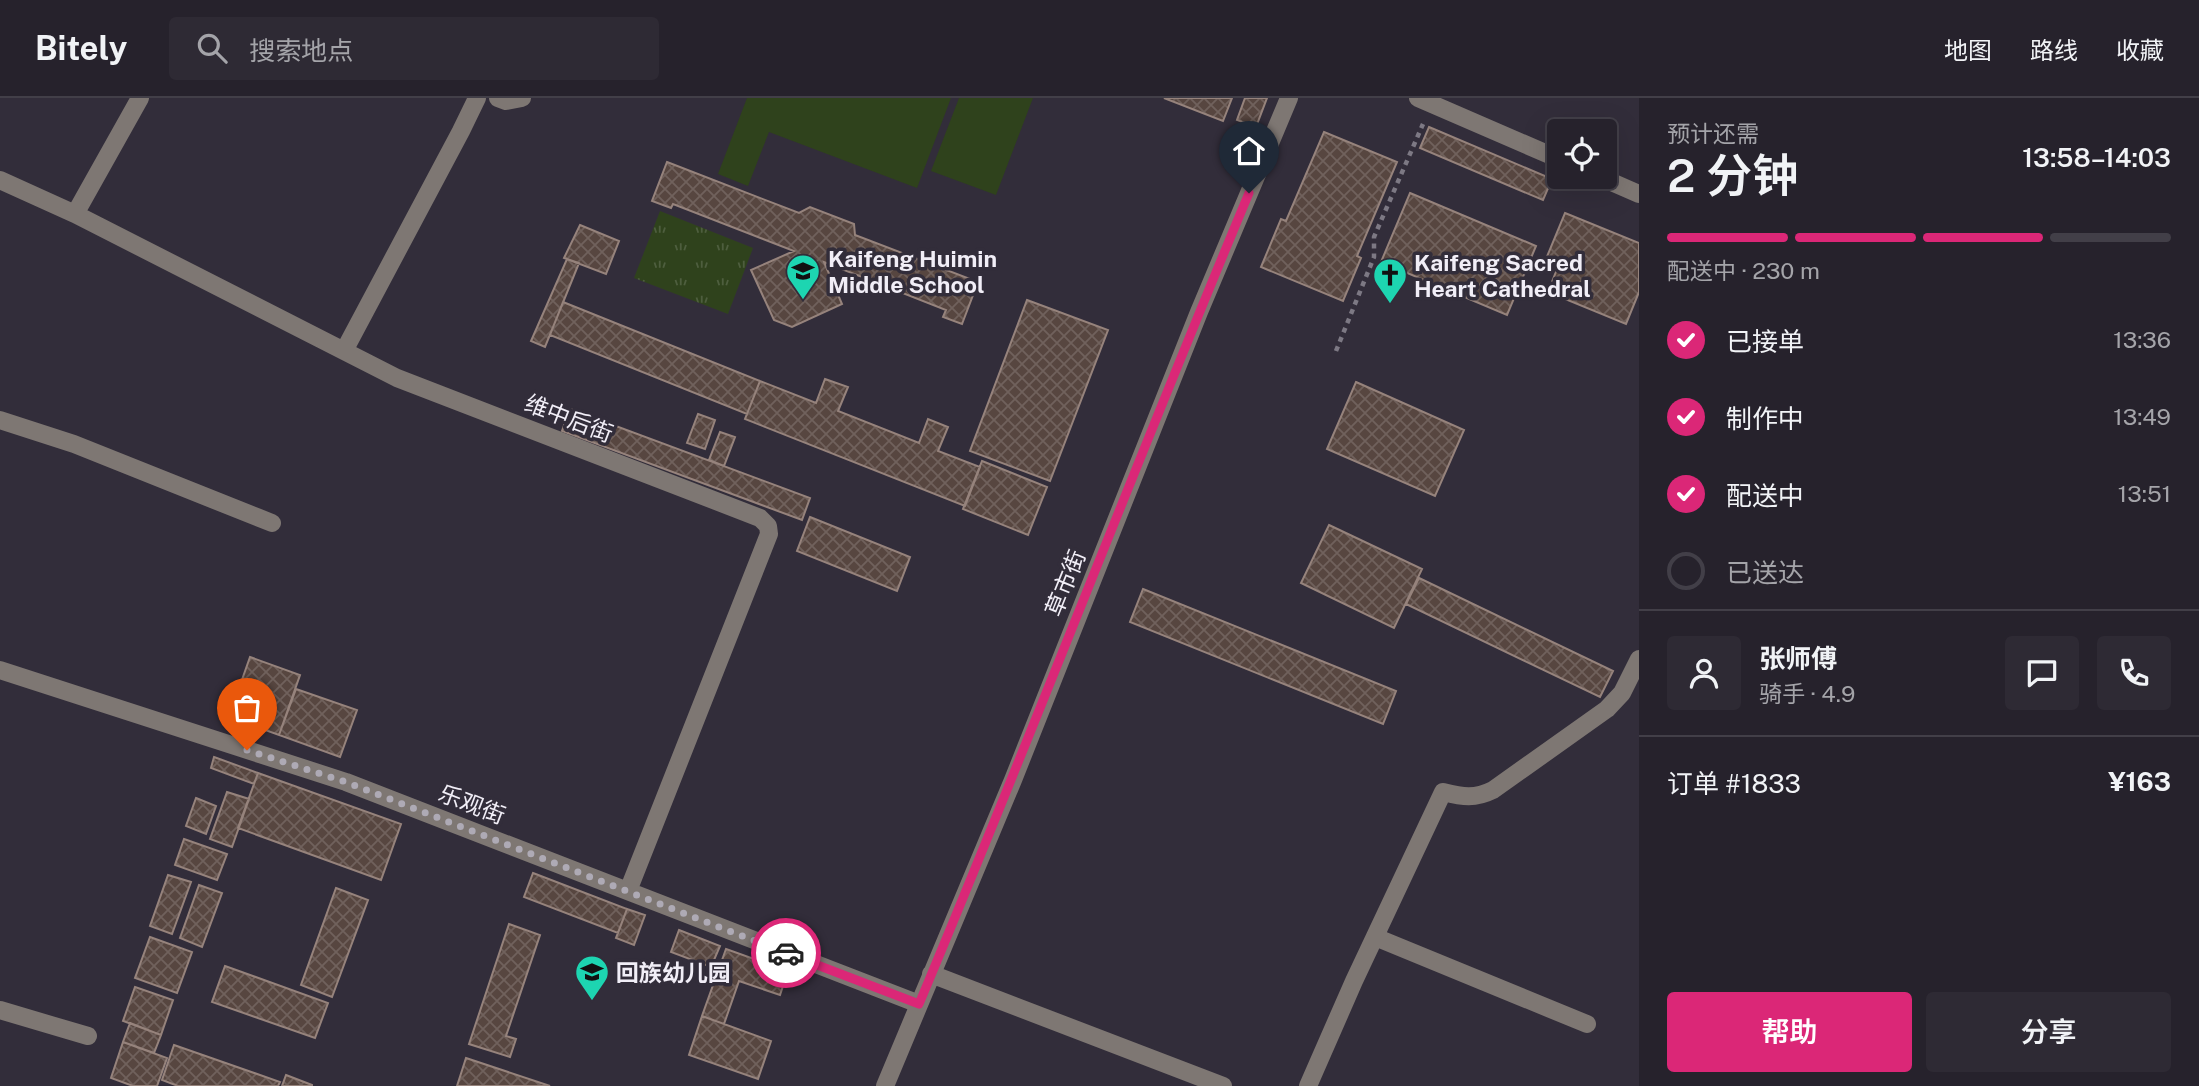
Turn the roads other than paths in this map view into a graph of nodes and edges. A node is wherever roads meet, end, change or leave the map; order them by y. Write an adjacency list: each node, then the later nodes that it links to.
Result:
1 (140, 98): 11 (street)
2 (477, 98): 12 (street)
3 (498, 98): 4 (street)
4 (522, 98)
5 (1289, 98): 19 (street, 草市街)
6 (1425, 101): 7 (street)
7 (1547, 154)
8 (0, 180): 11 (street, 维中后街)
9 (1617, 184): 10 (street)
10 (1639, 194)
11 (75, 214): 12 (street, 维中后街)
12 (344, 351): 17 (street, 维中后街)
13 (0, 420): 14 (street)
14 (272, 523)
15 (1639, 659): 18 (street)
16 (0, 670): 17 (street, 乐观街)
17 (628, 891): 20 (street, 乐观街)
18 (1375, 937): 22 (street); 26 (street)
19 (931, 974): 20 (street, 草市街); 25 (street)
20 (919, 1004): 24 (street, 草市街)
21 (0, 1010): 23 (street)
22 (1587, 1024)
23 (88, 1036)
24 (888, 1085)
25 (1223, 1086)
26 (1308, 1086)

